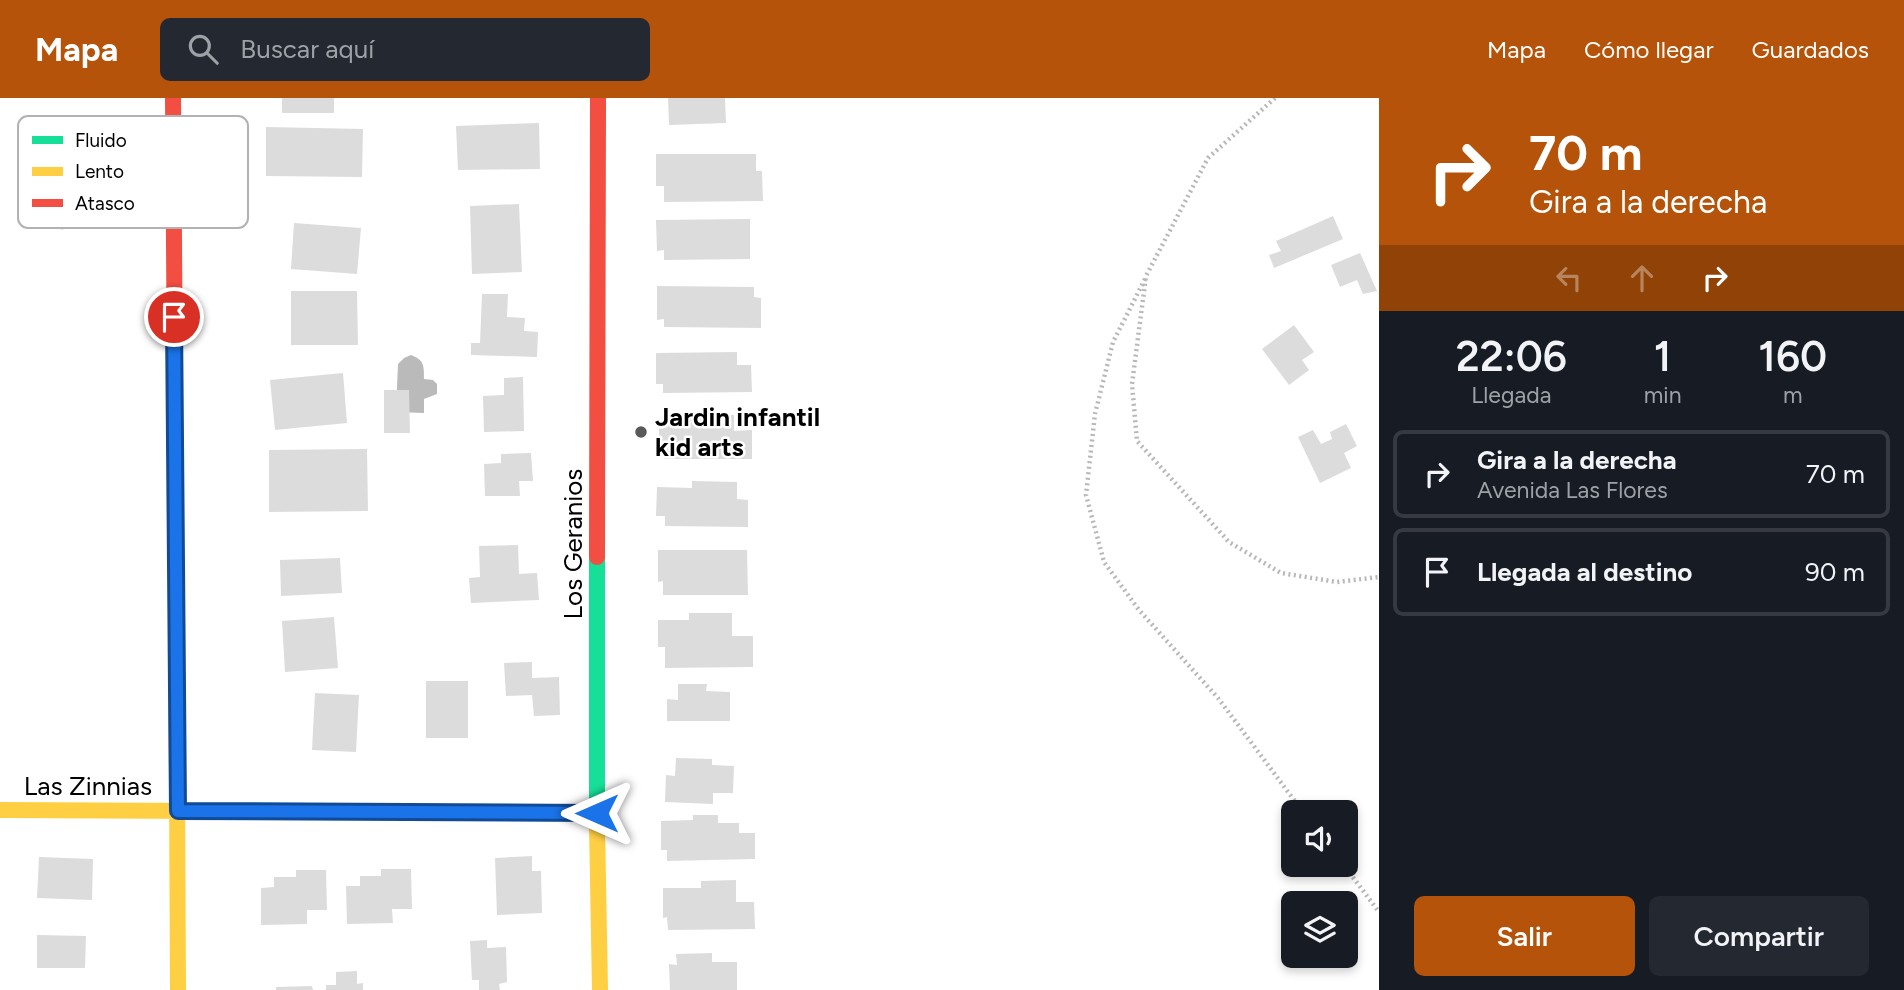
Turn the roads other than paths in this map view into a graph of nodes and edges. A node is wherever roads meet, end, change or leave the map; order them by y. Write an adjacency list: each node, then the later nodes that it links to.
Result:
1 (173, 98): 3 (street)
2 (598, 98): 7 (street, Los Geranios)
3 (173, 116)
4 (174, 228): 6 (street)
5 (0, 810): 6 (street, Las Zinnias)
6 (178, 811): 7 (street, Las Zinnias); 8 (street)
7 (597, 813): 9 (street, Los Geranios)
8 (178, 990)
9 (600, 990)

